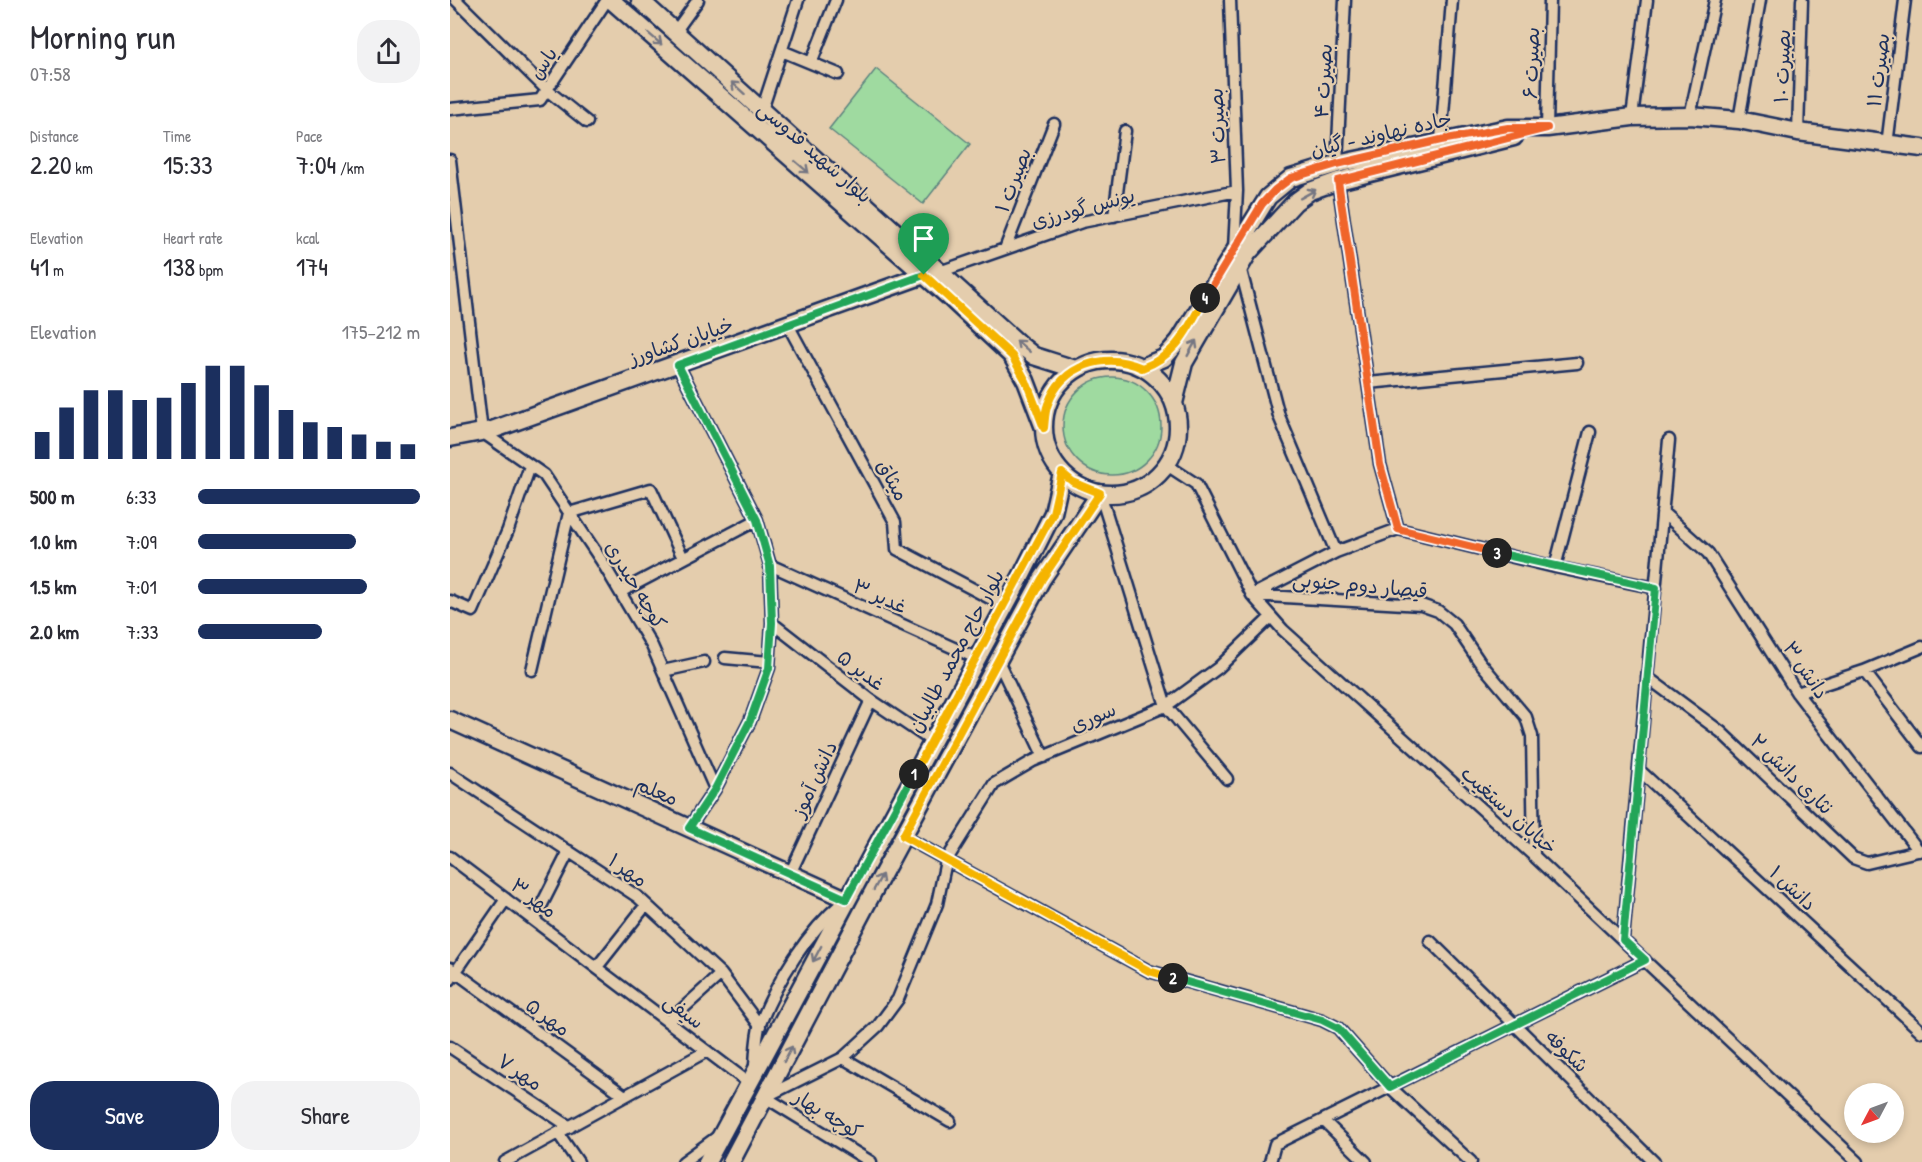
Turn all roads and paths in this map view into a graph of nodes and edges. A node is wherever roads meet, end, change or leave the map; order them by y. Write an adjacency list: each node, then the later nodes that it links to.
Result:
1 (456, 0): 20 (street)
2 (609, 0): 20 (street, یاس); 42 (main road, بلوار شهید قدوسی, one-way to 42)
3 (640, 0): 16 (main road, بلوار شهید قدوسی)
4 (698, 0): 16 (street)
5 (798, 0): 17 (street)
6 (836, 0): 18 (street)
7 (1230, 0): 37 (street, بصیرت ۳)
8 (1345, 0): 35 (street, بصیرت ۴)
9 (1452, 0): 31 (street)
10 (1550, 0): 28 (street, بصیرت ۶)
11 (1647, 0): 24 (street)
12 (1715, 0): 23 (street)
13 (1760, 0): 25 (street)
14 (1802, 0): 30 (street, بصیرت ۱۰)
15 (1905, 0): 32 (street, بصیرت ۱۱)
16 (675, 32): 22 (main road, بلوار شهید قدوسی, one-way to 16)
17 (782, 51): 18 (street); 22 (street)
18 (811, 63): 19 (street)
19 (838, 74)
20 (547, 90): 21 (street, یاس); 26 (street)
21 (450, 109)
22 (762, 110): 41 (main road, بلوار شهید قدوسی)
23 (1690, 116): 24 (main road, جاده نهاوند - گیان); 25 (main road, جاده نهاوند - گیان)
24 (1632, 117): 28 (main road, جاده نهاوند - گیان)
25 (1740, 120): 30 (main road, جاده نهاوند - گیان)
26 (587, 122)
27 (1054, 124): 39 (street, بصیرت ۱)
28 (1547, 128): 31 (main road, جاده نهاوند - گیان); 36 (main road, جاده نهاوند - گیان)
29 (1125, 131): 38 (street)
30 (1798, 132): 32 (main road, جاده نهاوند - گیان)
31 (1441, 140): 35 (main road, جاده نهاوند - گیان)
32 (1887, 145): 33 (main road, جاده نهاوند - گیان)
33 (1922, 148)
34 (450, 160): 51 (street)
35 (1337, 164): 40 (main road, جاده نهاوند - گیان)
36 (1338, 181): 40 (main road, جاده نهاوند - گیان, one-way to 36); 48 (street)
37 (1238, 191): 38 (street, یونس گودرزی); 40 (street, بصیرت ۳)
38 (1114, 216): 39 (street, یونس گودرزی)
39 (1005, 249): 41 (street, یونس گودرزی)
40 (1237, 258): 46 (main road, جاده نهاوند - گیان); 49 (main road, جاده نهاوند - گیان, one-way to 40); 63 (street, بصیرت ۳)
41 (942, 271): 47 (main road, بلوار شهید قدوسی, one-way to 41)
42 (924, 275): 43 (main road, خیابان کشاورز); 50 (main road, بلوار شهید قدوسی)
43 (788, 325): 45 (main road, خیابان کشاورز); 71 (street, میثاق)
44 (1577, 363): 48 (street)
45 (678, 365): 51 (main road, خیابان کشاورز); 61 (street)
46 (1142, 368): 47 (main road); 49 (main road)
47 (1075, 369): 50 (main road)
48 (1368, 383): 62 (street)
49 (1174, 403): 55 (main road)
50 (1044, 428): 57 (main road)
51 (482, 432): 53 (main road, خیابان کشاورز); 56 (street, کوچه حیدری)
52 (1590, 432): 66 (street)
53 (450, 438)
54 (1669, 440): 59 (street)
55 (1167, 465): 58 (main road); 69 (street, خیابان دستغیب)
56 (530, 466): 60 (street, کوچه حیدری); 70 (street)
57 (1062, 473): 58 (main road); 71 (main road, بلوار حاج محمد طالبیان)
58 (1100, 493): 77 (main road, بلوار حاج محمد طالبیان); 86 (street)
59 (1662, 512): 67 (street); 84 (street, دانش ۳)
60 (569, 513): 64 (street); 68 (street, کوچه حیدری); 80 (street)
61 (757, 520): 64 (street); 65 (street)
62 (1398, 529): 63 (street); 66 (street)
63 (1336, 552): 69 (street)
64 (683, 558): 68 (street)
65 (770, 566): 73 (street); 76 (street, غدیر ۳)
66 (1555, 567): 67 (street)
67 (1656, 588): 83 (street)
68 (620, 592): 81 (street, کوچه حیدری)
69 (1252, 595): 72 (street, خیابان دستغیب); 99 (street, قیصار دوم جنوبی)
70 (450, 601)
71 (1005, 606): 76 (main road, بلوار حاج محمد طالبیان)
72 (1271, 617): 86 (street, سوری); 99 (street, خیابان دستغیب)
73 (772, 623): 79 (street); 85 (street, غدیر ۵)
74 (1922, 647): 82 (street)
75 (725, 658): 79 (street)
76 (976, 658): 88 (main road, بلوار حاج محمد طالبیان)
77 (998, 661): 90 (street); 96 (main road, بلوار حاج محمد طالبیان)
78 (704, 662): 81 (street)
79 (769, 662): 94 (street)
80 (532, 670)
81 (663, 671): 94 (street, کوچه حیدری)
82 (1864, 671): 84 (street); 89 (street)
83 (1647, 676): 91 (street); 98 (street, نثاری دانش ۲)
84 (1797, 693): 98 (street, دانش ۳)
85 (871, 700): 88 (street, غدیر ۵); 102 (street, دانش آموز)
86 (1166, 706): 90 (street, سوری); 93 (street)
87 (450, 721): 95 (main road, معلم)
88 (932, 741): 104 (main road, بلوار حاج محمد طالبیان)
89 (1922, 747)
90 (1044, 757): 101 (street, سوری)
91 (1639, 771): 107 (street); 116 (street, دانش ۱)
92 (450, 773): 97 (street, مهر ۱)
93 (1227, 779)
94 (715, 789): 95 (street)
95 (689, 828): 102 (main road, معلم)
96 (903, 836): 101 (street); 123 (main road, بلوار حاج محمد طالبیان, one-way to 96)
97 (569, 851): 105 (street, مهر ۱); 106 (street)
98 (1920, 851)
99 (1534, 856): 107 (street, خیابان دستغیب)
100 (450, 857): 103 (street, مهر ۳)
101 (946, 861): 119 (street); 121 (street)
102 (790, 874): 104 (main road, معلم)
103 (506, 899): 106 (street, مهر ۳); 111 (street)
104 (846, 899): 114 (street); 120 (main road, بلوار حاج محمد طالبیان, one-way to 120)
105 (646, 904): 110 (street); 112 (street, مهر ۱)
106 (534, 920): 110 (street, مهر ۳)
107 (1623, 940): 109 (street, خیابان دستغیب)
108 (1430, 941): 115 (street, شکوفه)
109 (1645, 960): 115 (street); 139 (street, خیابان دستغیب)
110 (597, 967): 113 (street, سیفی)
111 (452, 973): 122 (street, مهر ۵)
112 (721, 974): 113 (street); 114 (street, مهر ۱)
113 (668, 1022): 118 (street, سیفی)
114 (759, 1026): 120 (street)
115 (1516, 1026): 121 (street); 138 (street, شکوفه)
116 (1922, 1032)
117 (450, 1047): 126 (street, مهر ۷)
118 (707, 1051): 120 (street, سیفی); 122 (street)
119 (843, 1058): 123 (street); 125 (street)
120 (752, 1078): 128 (main road, بلوار حاج محمد طالبیان)
121 (1390, 1087): 124 (street); 137 (street)
122 (625, 1096): 126 (street)
123 (765, 1097): 134 (main road, بلوار حاج محمد طالبیان); 135 (street, کوچه بهار)
124 (1323, 1120): 129 (street); 136 (street)
125 (950, 1121)
126 (570, 1126): 127 (street)
127 (558, 1133): 130 (street); 131 (street)
128 (722, 1134): 132 (street); 133 (main road, بلوار حاج محمد طالبیان)
129 (1270, 1158)
130 (505, 1162)
131 (578, 1162)
132 (684, 1162)
133 (707, 1162)
134 (731, 1162)
135 (872, 1162)
136 (1366, 1162)
137 (1471, 1162)
138 (1654, 1162)
139 (1858, 1162)

